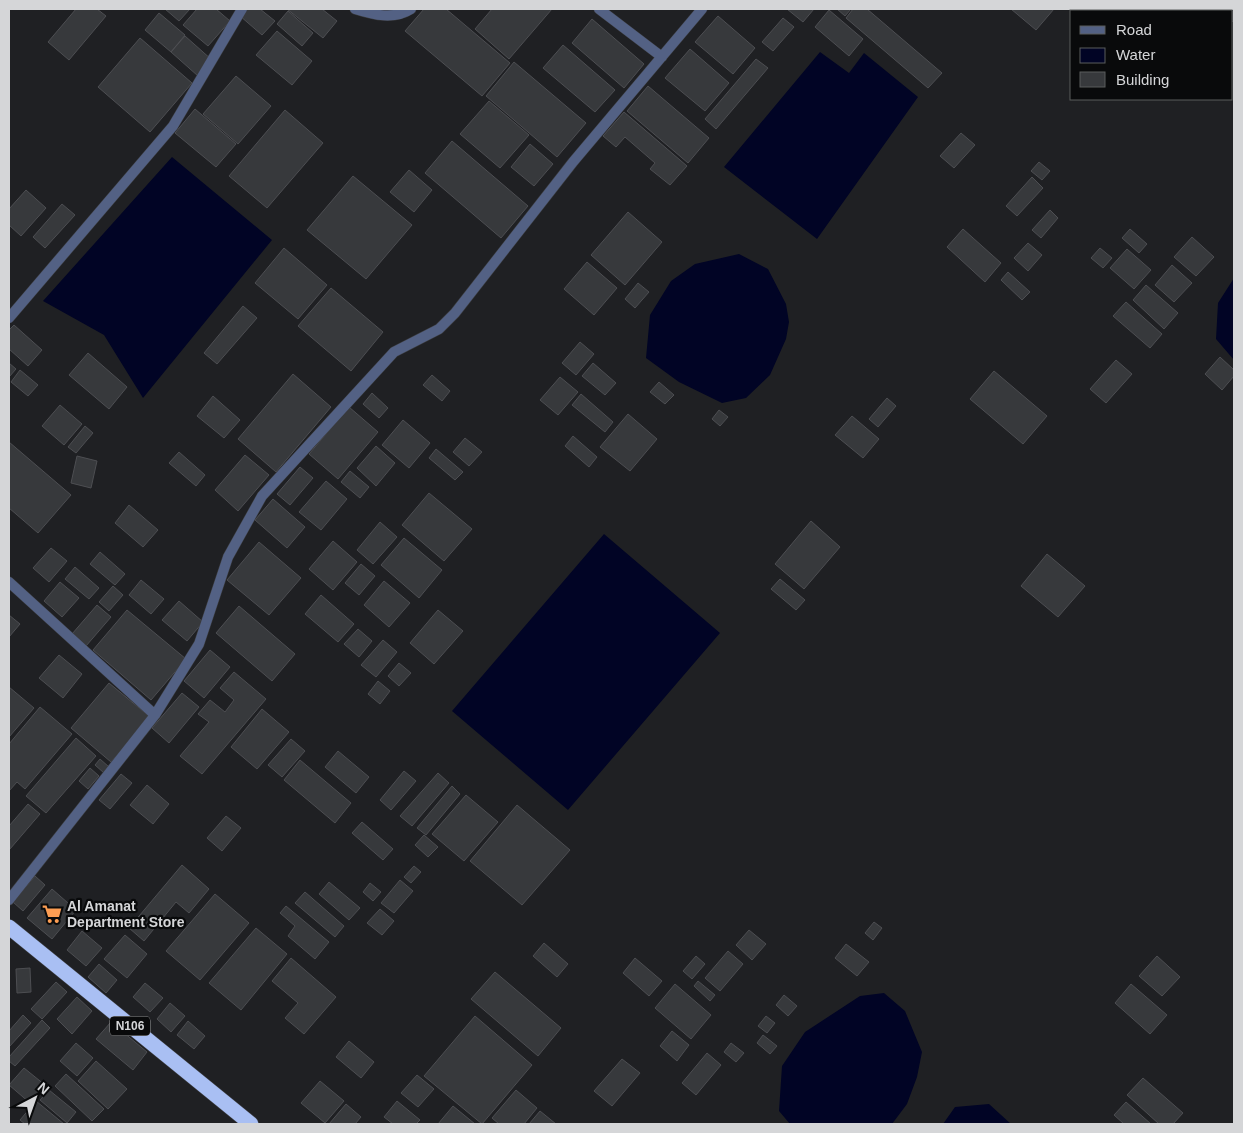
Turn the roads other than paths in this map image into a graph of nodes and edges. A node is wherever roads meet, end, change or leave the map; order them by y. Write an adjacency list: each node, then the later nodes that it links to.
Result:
1 (242, 9): 7 (street)
2 (355, 9): 3 (street)
3 (411, 9)
4 (598, 9): 6 (street)
5 (702, 9): 6 (street)
6 (662, 57): 9 (street)
7 (9, 318)
8 (9, 582): 9 (street)
9 (155, 714): 10 (street)
10 (9, 900)
11 (9, 927): 12 (highway, N106)
12 (251, 1124)

